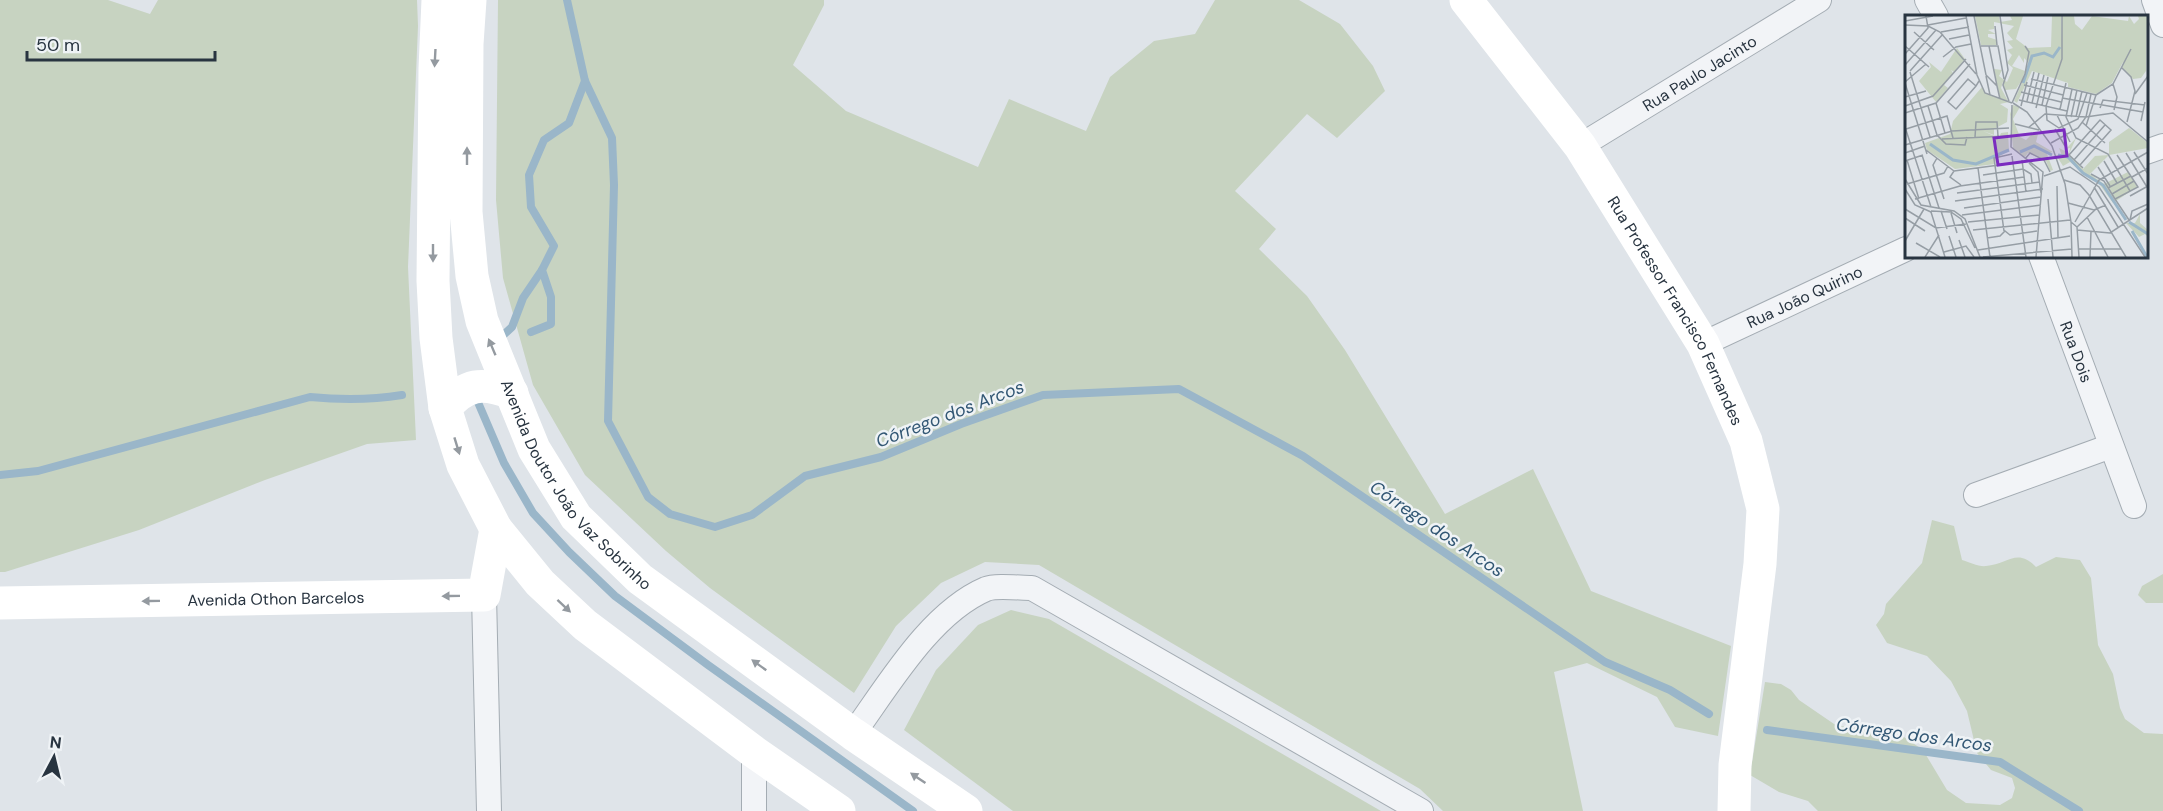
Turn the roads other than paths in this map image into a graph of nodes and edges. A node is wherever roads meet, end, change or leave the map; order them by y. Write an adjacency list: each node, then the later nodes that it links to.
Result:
1 (438, 0): 16 (street, one-way to 16)
2 (470, 0): 15 (street, Avenida Doutor João Vaz Sobrinho, one-way to 2)
3 (1466, 0): 9 (street, Rua Professor Francisco Fernandes)
4 (1820, 0): 9 (street, Rua Paulo Jacinto)
5 (1927, 0): 7 (street)
6 (2154, 0): 8 (street)
7 (1935, 15)
8 (2163, 25)
9 (1580, 146): 14 (street, Rua Professor Francisco Fernandes)
10 (2163, 147): 11 (street)
11 (2148, 151)
12 (1905, 249): 14 (street, Rua João Quirino)
13 (2042, 258): 17 (street, Rua Dois)
14 (1703, 344): 30 (street, Rua Professor Francisco Fernandes)
15 (512, 393): 16 (street); 23 (street, Avenida Doutor João Vaz Sobrinho, one-way to 15)
16 (445, 408): 20 (street, one-way to 20)
17 (2111, 446): 18 (street); 19 (street, Rua Dois)
18 (1976, 495)
19 (2134, 506)
20 (496, 529): 21 (street); 24 (street, one-way to 24)
21 (484, 595): 22 (street, Avenida Othon Barcelos, one-way to 22); 25 (street)
22 (0, 603)
23 (853, 734): 28 (street, Avenida Doutor João Vaz Sobrinho, one-way to 23); 29 (street)
24 (754, 752): 26 (street); 27 (street)
25 (489, 811)
26 (754, 811)
27 (839, 811)
28 (966, 811)
29 (1421, 811)
30 (1734, 811)

